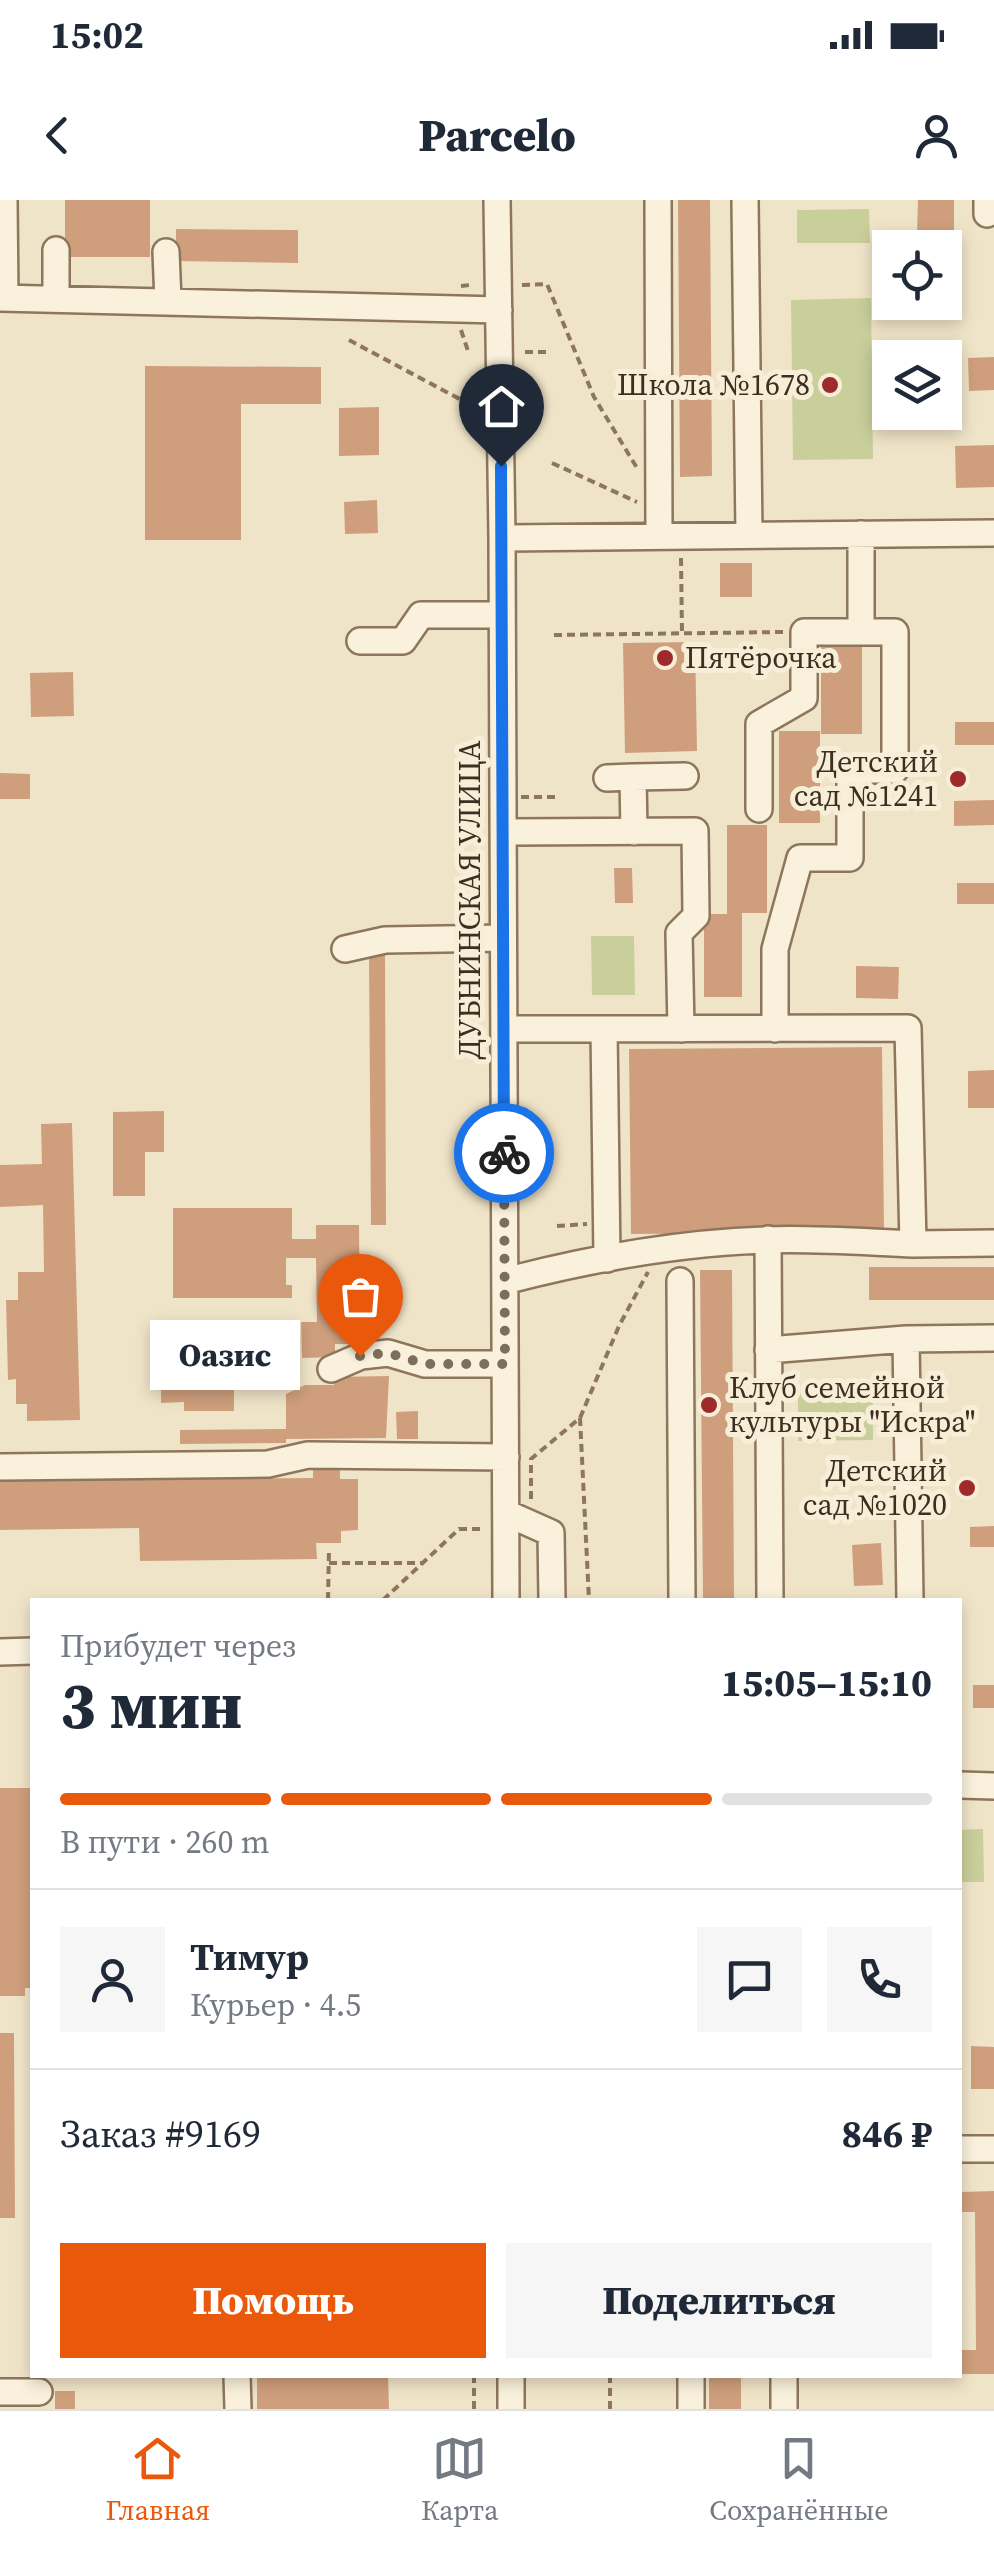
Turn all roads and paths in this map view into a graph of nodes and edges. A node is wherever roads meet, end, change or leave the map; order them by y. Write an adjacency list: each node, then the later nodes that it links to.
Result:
1 (4, 200): 10 (street)
2 (496, 200): 13 (street, ДУБНИНСКАЯ УЛИЦА)
3 (658, 200): 22 (street)
4 (746, 200): 25 (street)
5 (56, 250): 11 (street)
6 (166, 252): 12 (street)
7 (461, 286): 8 (path)
8 (470, 286)
9 (522, 286): 21 (path)
10 (3, 298): 11 (street)
11 (56, 299): 12 (street)
12 (168, 302): 13 (street)
13 (499, 310): 26 (street, ДУБНИНСКАЯ УЛИЦА)
14 (460, 326): 16 (path)
15 (348, 340): 19 (path)
16 (468, 351)
17 (525, 352): 18 (path)
18 (548, 352)
19 (467, 402)
20 (552, 462): 22 (path)
21 (638, 470)
22 (666, 528): 25 (street); 26 (street); 30 (path)
23 (994, 533): 24 (street)
24 (861, 534): 25 (street); 29 (street)
25 (749, 535)
26 (502, 538): 27 (street, ДУБНИНСКАЯ УЛИЦА)
27 (502, 615): 32 (street); 41 (street, ДУБНИНСКАЯ УЛИЦА)
28 (804, 632): 29 (street); 30 (path); 40 (street)
29 (861, 632): 47 (street)
30 (682, 633): 31 (path)
31 (554, 635)
32 (360, 642)
33 (686, 776): 34 (street)
34 (633, 777): 35 (street); 42 (street)
35 (606, 778)
36 (556, 796): 37 (path)
37 (520, 797)
38 (468, 798): 39 (path)
39 (485, 798)
40 (760, 809)
41 (502, 832): 42 (street); 43 (street, ДУБНИНСКАЯ УЛИЦА)
42 (634, 832): 46 (street)
43 (503, 938): 44 (street); 48 (street, ДУБНИНСКАЯ УЛИЦА)
44 (346, 949)
45 (604, 1028): 46 (street); 48 (street); 49 (street)
46 (681, 1029): 47 (street)
47 (775, 1029): 53 (street)
48 (504, 1030): 56 (street, ДУБНИНСКАЯ УЛИЦА)
49 (606, 1223): 50 (path); 55 (street)
50 (557, 1226)
51 (768, 1240): 53 (street); 54 (street); 60 (street)
52 (994, 1243): 53 (street)
53 (912, 1244)
54 (658, 1252): 55 (street); 63 (path)
55 (607, 1259): 56 (street)
56 (505, 1281): 61 (street, ДУБНИНСКАЯ УЛИЦА)
57 (680, 1282): 76 (street)
58 (906, 1338): 59 (street); 60 (street); 78 (street)
59 (994, 1338)
60 (768, 1350): 77 (street)
61 (505, 1364): 62 (street); 64 (street, ДУБНИНСКАЯ УЛИЦА)
62 (331, 1368)
63 (580, 1418): 67 (path); 75 (path)
64 (506, 1457): 65 (street); 66 (street, ДУБНИНСКАЯ УЛИЦА)
65 (0, 1467)
66 (496, 1521): 67 (street); 70 (path); 73 (street, ДУБНИНСКАЯ УЛИЦА)
67 (531, 1524): 74 (street)
68 (328, 1548): 69 (path)
69 (329, 1563): 70 (path); 71 (path)
70 (422, 1563): 72 (path)
71 (328, 1598)
72 (384, 1598)
73 (506, 1598)
74 (552, 1598)
75 (589, 1598)
76 (682, 1598)
77 (770, 1598)
78 (910, 1598)
79 (30, 1650): 80 (street)
80 (0, 1652)
81 (962, 1785): 82 (street)
82 (994, 1786)
83 (962, 2149): 84 (street)
84 (994, 2149)
85 (237, 2378): 93 (street)
86 (474, 2378): 94 (path)
87 (511, 2378): 95 (street)
88 (610, 2378): 96 (path)
89 (690, 2378): 97 (street)
90 (784, 2378): 98 (street)
91 (0, 2392): 92 (street)
92 (39, 2392)
93 (238, 2409)
94 (474, 2409)
95 (511, 2409)
96 (610, 2409)
97 (691, 2409)
98 (784, 2409)

